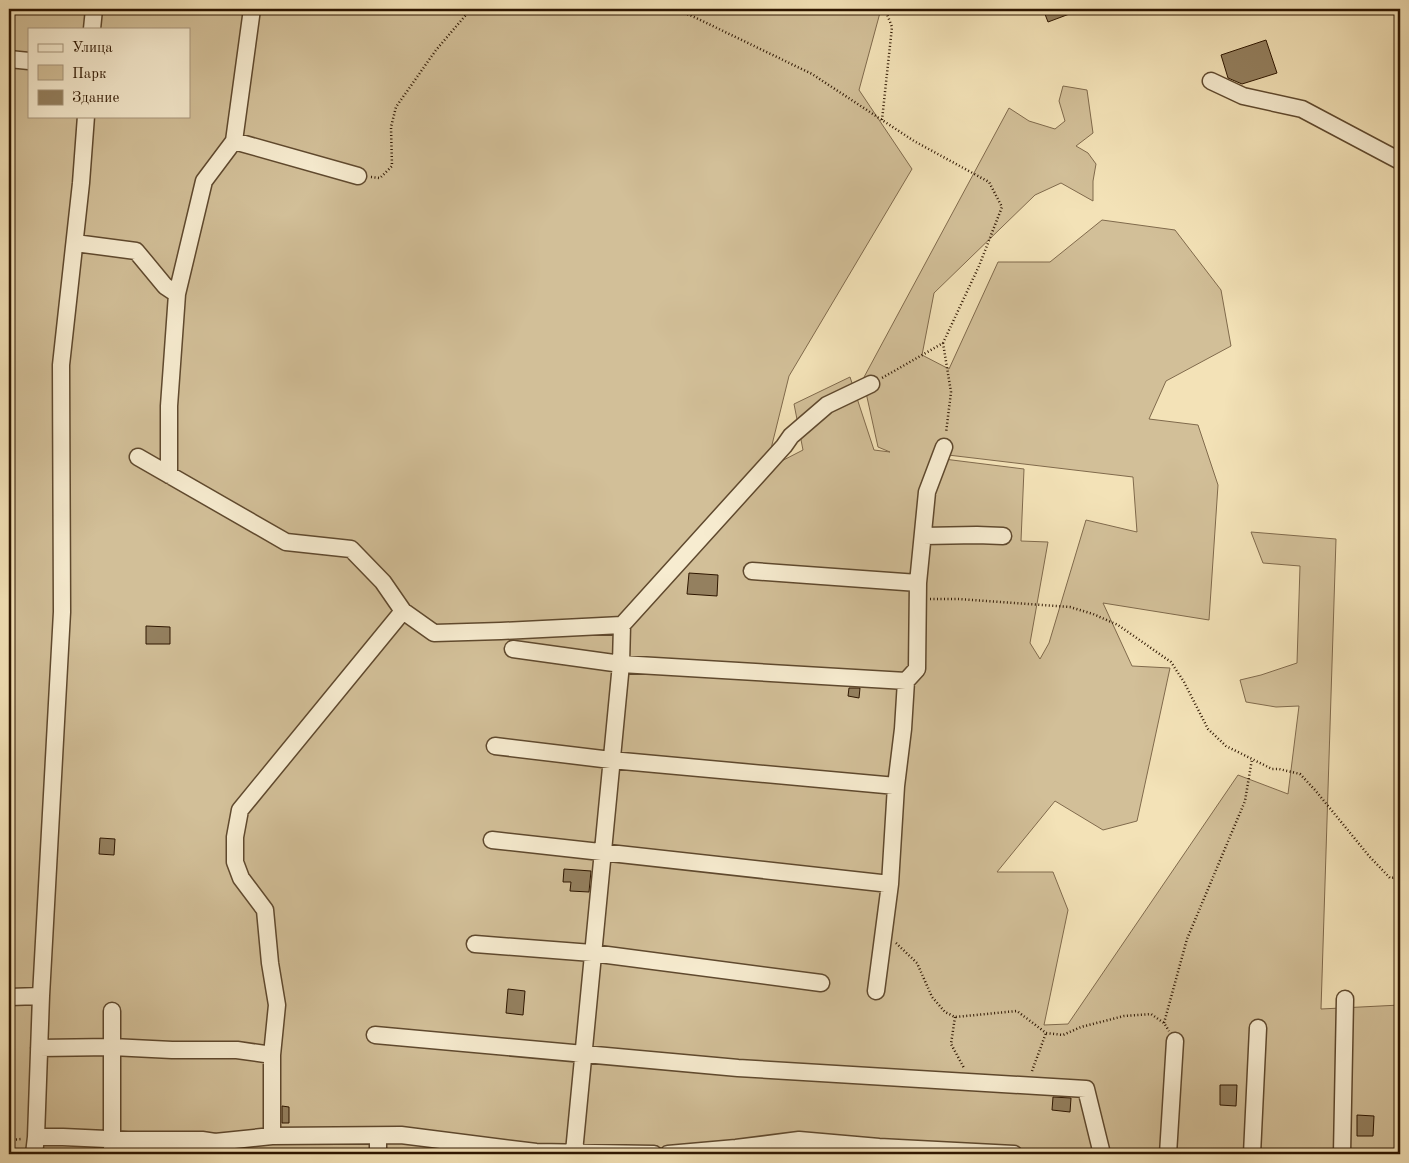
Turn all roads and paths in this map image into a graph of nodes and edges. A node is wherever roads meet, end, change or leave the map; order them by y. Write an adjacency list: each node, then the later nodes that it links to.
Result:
1 (94, 9): 6 (street)
2 (252, 9): 12 (street)
3 (471, 9): 14 (path)
4 (667, 9): 11 (path)
5 (885, 9): 11 (path)
6 (92, 28)
7 (9, 59): 8 (street)
8 (28, 60)
9 (1211, 81): 13 (street)
10 (86, 118): 15 (street)
11 (882, 120): 17 (path)
12 (234, 141): 14 (street); 16 (street)
13 (1400, 161)
14 (358, 176)
15 (75, 243): 16 (street); 45 (street)
16 (177, 294): 21 (street)
17 (943, 343): 18 (path); 19 (path)
18 (871, 384): 28 (street)
19 (944, 447): 22 (street)
20 (138, 457): 21 (street)
21 (169, 475): 27 (street)
22 (923, 536): 23 (street); 25 (street)
23 (1003, 536)
24 (752, 571): 25 (street)
25 (918, 583): 26 (street)
26 (919, 600): 31 (street); 33 (path)
27 (403, 611): 28 (street); 58 (street)
28 (622, 625): 30 (street)
29 (513, 649): 30 (street)
30 (621, 664): 31 (street); 34 (street)
31 (906, 681): 35 (street)
32 (495, 746): 34 (street)
33 (1252, 759): 38 (path); 50 (path)
34 (611, 760): 35 (street); 37 (street)
35 (896, 786): 39 (street)
36 (492, 840): 37 (street)
37 (602, 853): 39 (street); 42 (street)
38 (1400, 877)
39 (890, 884): 40 (street)
40 (885, 922): 44 (street); 49 (path)
41 (475, 944): 42 (street)
42 (592, 953): 43 (street); 57 (street)
43 (821, 983)
44 (876, 991)
45 (41, 996): 46 (street); 56 (street)
46 (9, 997)
47 (1345, 999): 80 (street)
48 (112, 1011): 55 (street)
49 (955, 1017): 52 (path); 59 (path)
50 (1164, 1023): 52 (path); 54 (path)
51 (1258, 1028): 79 (street)
52 (1046, 1033): 60 (path)
53 (376, 1035): 57 (street)
54 (1175, 1041): 78 (street)
55 (112, 1047): 56 (street); 58 (street); 65 (street)
56 (39, 1048): 63 (street)
57 (583, 1053): 59 (street); 69 (street)
58 (272, 1054): 61 (street)
59 (972, 1082): 60 (street)
60 (1027, 1086): 77 (street)
61 (272, 1136): 62 (street); 66 (street)
62 (378, 1136): 70 (street); 73 (street)
63 (28, 1138): 64 (path); 65 (street); 72 (street)
64 (9, 1140)
65 (112, 1147): 66 (street)
66 (205, 1147)
67 (736, 1151): 68 (street); 75 (street)
68 (877, 1151): 71 (street)
69 (574, 1152): 70 (street); 74 (street)
70 (536, 1153)
71 (980, 1153): 76 (street)
72 (34, 1154)
73 (378, 1154)
74 (654, 1154)
75 (668, 1154)
76 (1014, 1154)
77 (1102, 1154)
78 (1168, 1154)
79 (1252, 1154)
80 (1342, 1154)

